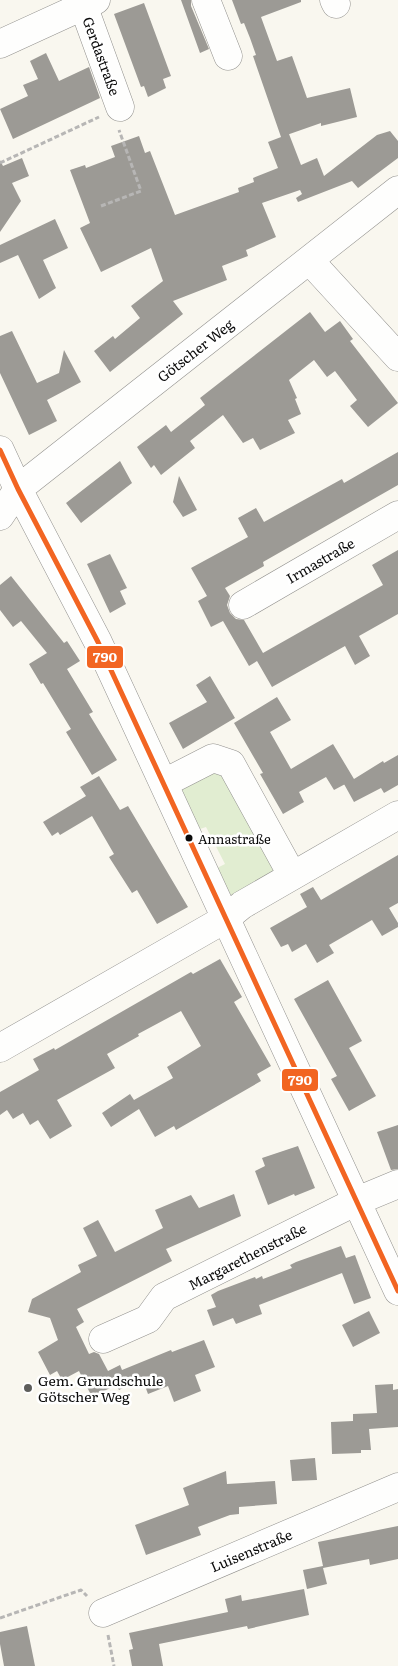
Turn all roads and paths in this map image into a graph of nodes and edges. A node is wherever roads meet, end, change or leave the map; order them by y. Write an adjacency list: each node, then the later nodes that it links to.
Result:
1 (206, 0): 4 (street)
2 (89, 3): 3 (street, Gerdastraße); 5 (street, Gerdastraße)
3 (0, 44)
4 (228, 56)
5 (116, 109): 6 (path); 8 (path)
6 (0, 163)
7 (398, 190): 9 (street, Götscher Weg)
8 (102, 206)
9 (309, 260): 10 (street); 12 (street, Götscher Weg)
10 (398, 357)
11 (0, 450): 12 (street)
12 (18, 489): 14 (street, Götscher Weg); 16 (street)
13 (398, 515): 15 (street, Irmastraße)
14 (0, 516)
15 (243, 604)
16 (164, 784): 18 (street); 19 (street)
17 (398, 815): 18 (street)
18 (292, 875): 19 (street)
19 (225, 919): 20 (street); 22 (street)
20 (0, 1048)
21 (398, 1184): 22 (street, Margarethenstraße)
22 (357, 1201): 23 (street); 24 (street, Margarethenstraße)
23 (398, 1291)
24 (103, 1339)
25 (398, 1487): 26 (street, Luisenstraße)
26 (104, 1613): 27 (path); 28 (path)
27 (0, 1618)
28 (114, 1666)

